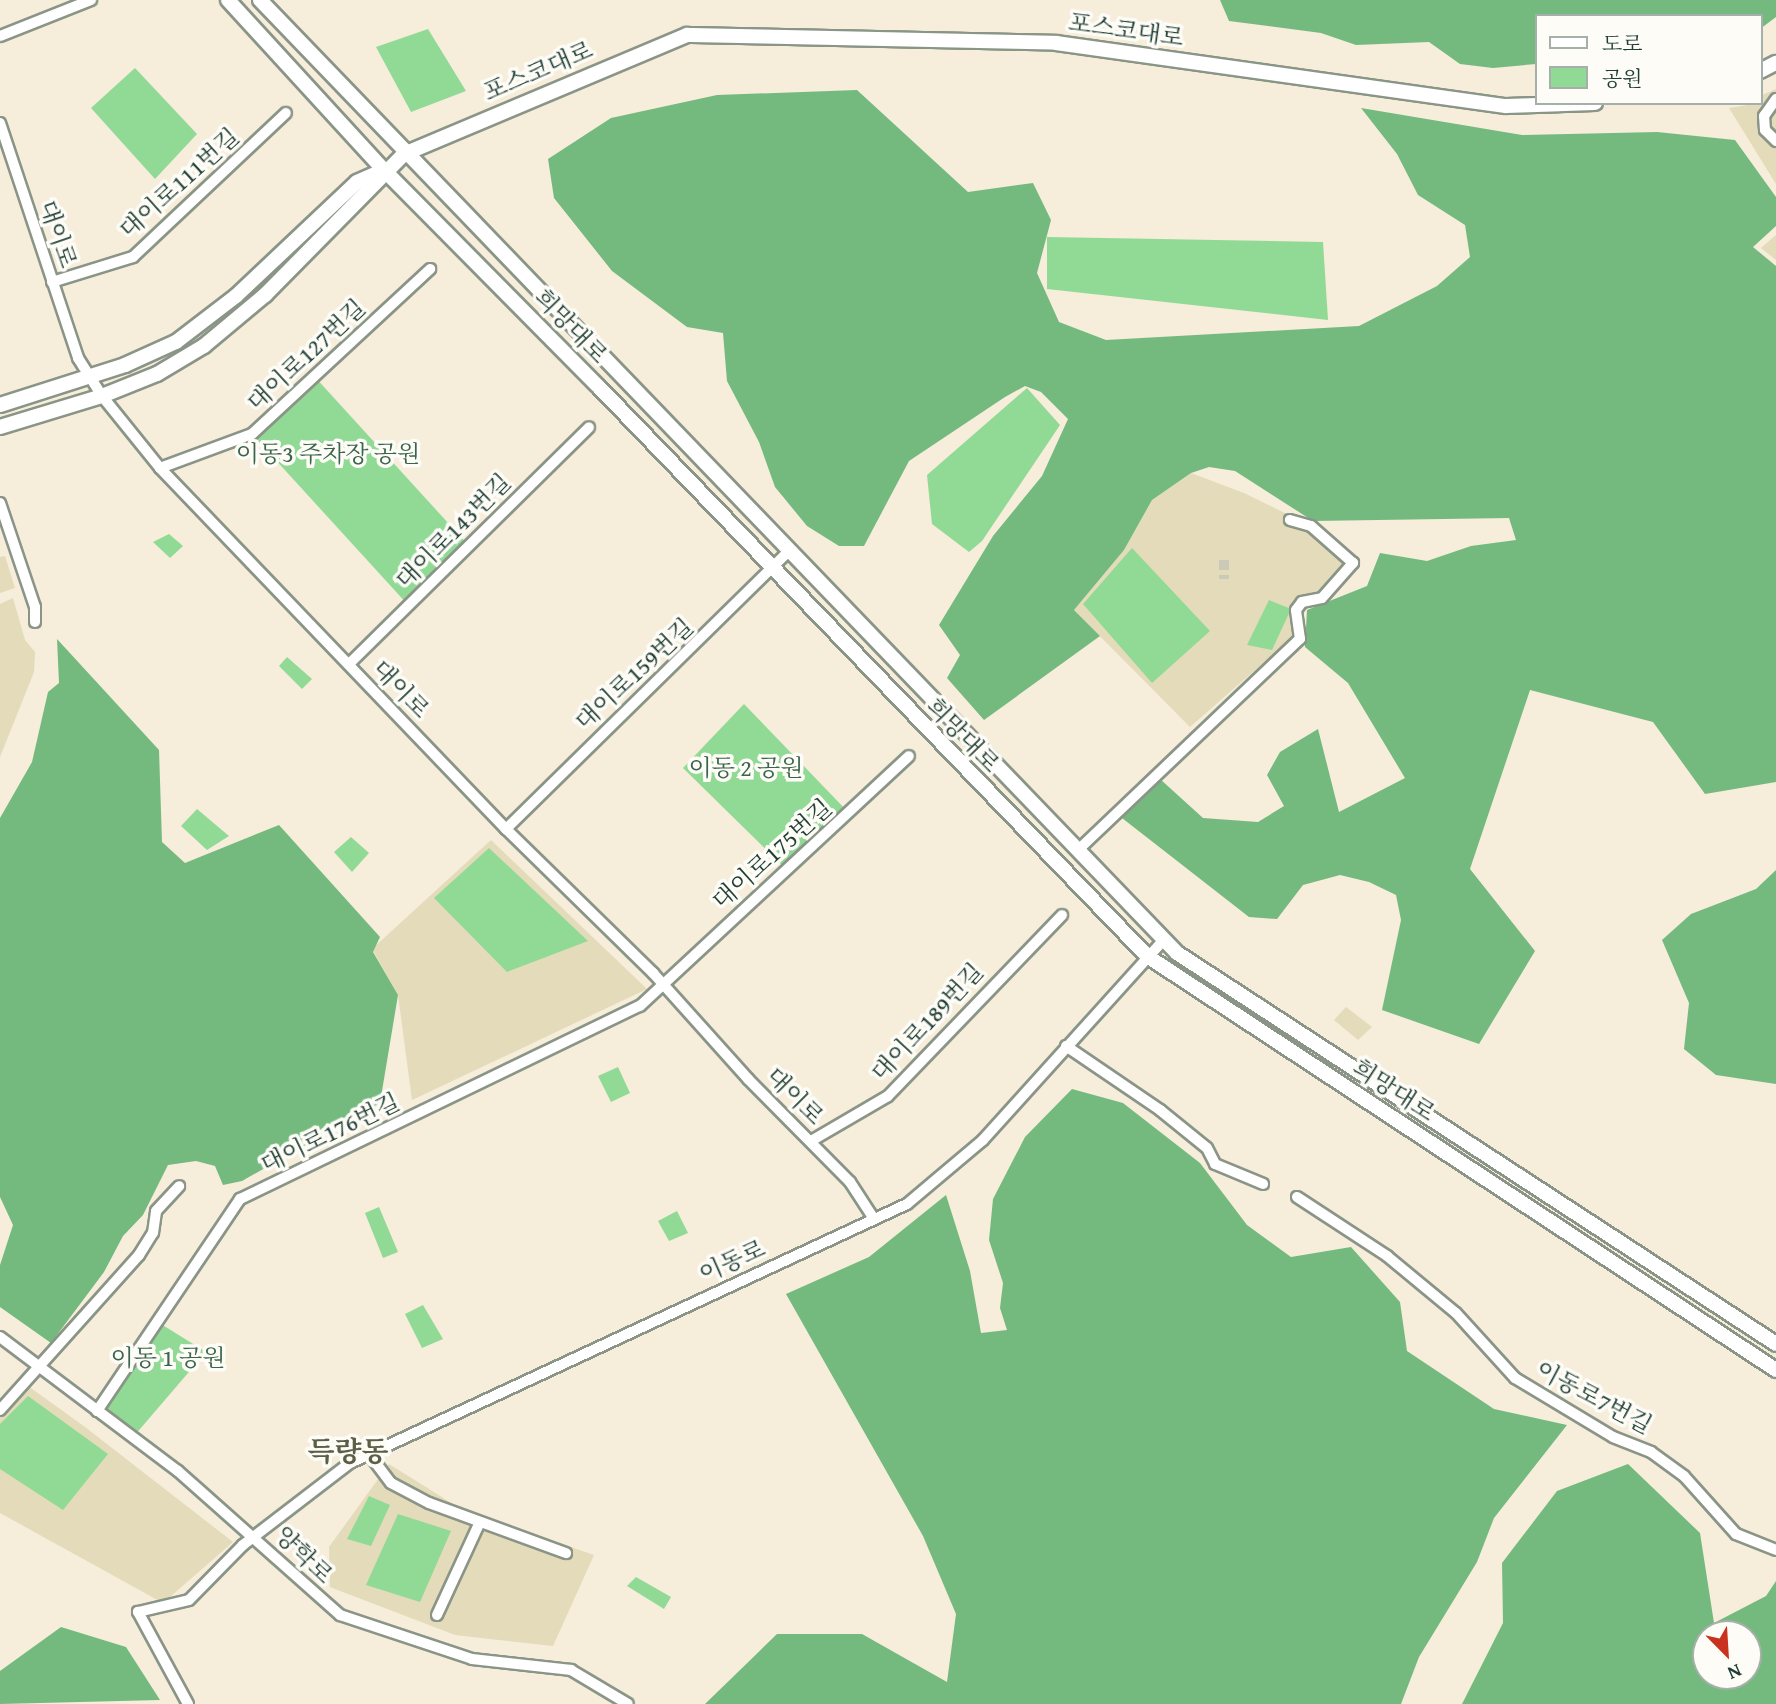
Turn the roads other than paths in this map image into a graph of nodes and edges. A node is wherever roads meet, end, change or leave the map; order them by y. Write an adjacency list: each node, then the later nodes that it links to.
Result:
1 (91, 0): 4 (street)
2 (228, 0): 11 (main road, 희망대로)
3 (260, 0): 10 (main road, 희망대로)
4 (0, 36)
5 (1776, 99): 9 (street)
6 (1536, 105): 10 (main road, 포스코대로)
7 (286, 113): 13 (street, 대이로111번길)
8 (0, 123): 13 (street, 대이로)
9 (1776, 141)
10 (404, 154): 11 (main road, 포스코대로); 20 (main road, 희망대로)
11 (384, 170): 14 (main road, 포스코대로); 15 (main road, 포스코대로); 22 (main road, 희망대로)
12 (430, 269): 19 (street, 대이로127번길)
13 (52, 282): 14 (street, 대이로)
14 (89, 377): 15 (street, 대이로); 16 (main road, 포스코대로)
15 (102, 396): 18 (main road, 포스코대로); 19 (street, 대이로)
16 (0, 405)
17 (589, 427): 29 (street, 대이로143번길)
18 (0, 428)
19 (160, 468): 29 (street, 대이로)
20 (739, 499): 22 (main road); 24 (main road, 희망대로)
21 (0, 503): 28 (street)
22 (721, 514): 25 (main road, 희망대로)
23 (1290, 520): 32 (street)
24 (790, 550): 25 (street, 대이로159번길); 26 (main road, 희망대로)
25 (773, 569): 27 (main road, 희망대로); 31 (street, 대이로159번길)
26 (828, 590): 27 (main road); 32 (main road, 희망대로)
27 (809, 608): 35 (main road, 희망대로)
28 (35, 622)
29 (348, 664): 31 (street, 대이로)
30 (909, 757): 36 (street, 대이로175번길)
31 (506, 829): 36 (street, 대이로)
32 (1077, 851): 34 (main road, 희망대로)
33 (1062, 915): 38 (street, 대이로189번길)
34 (1164, 940): 35 (street, 이동로); 44 (main road, 희망대로)
35 (1147, 956): 37 (street, 이동로); 46 (main road, 희망대로)
36 (663, 985): 38 (street, 대이로); 48 (street, 대이로176번길)
37 (1066, 1046): 39 (street); 42 (street, 이동로)
38 (811, 1141): 42 (street, 대이로)
39 (1263, 1184)
40 (178, 1186): 45 (street)
41 (1297, 1196): 52 (street, 이동로7번길)
42 (874, 1219): 49 (street, 이동로)
43 (0, 1336): 45 (street, 양학로)
44 (1776, 1344)
45 (38, 1366): 47 (street); 48 (street, 양학로)
46 (1776, 1370)
47 (0, 1409)
48 (97, 1411): 51 (street, 양학로)
49 (369, 1454): 50 (street); 51 (street, 이동로)
50 (480, 1522): 53 (street); 54 (street)
51 (255, 1538): 55 (street, 이동로); 56 (street, 양학로)
52 (1776, 1550)
53 (566, 1553)
54 (437, 1615)
55 (188, 1704)
56 (628, 1704)

